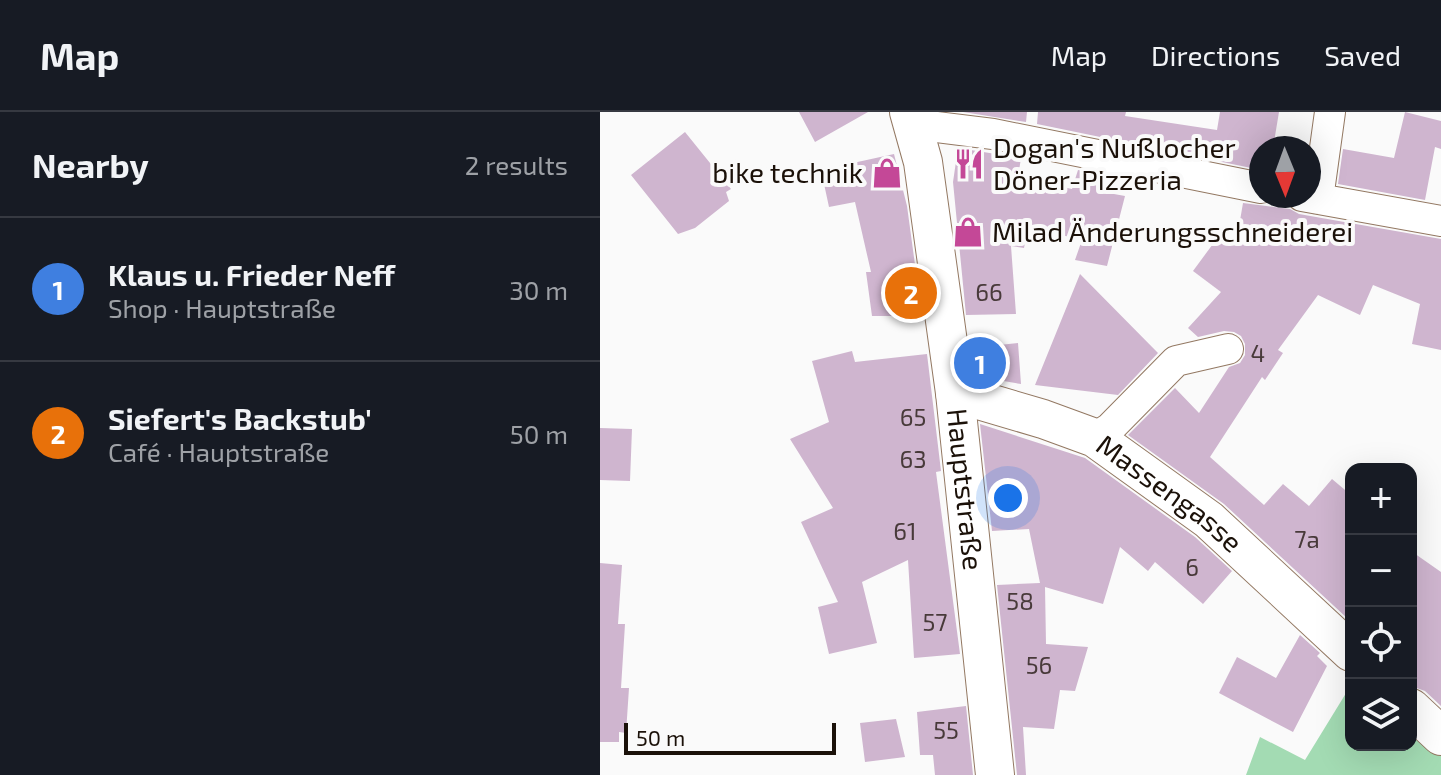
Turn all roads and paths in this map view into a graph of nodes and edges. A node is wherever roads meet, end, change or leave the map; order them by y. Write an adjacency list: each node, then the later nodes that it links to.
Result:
1 (1330, 112): 3 (street)
2 (911, 118): 4 (street); 8 (main road, Hauptstraße)
3 (1321, 151)
4 (1249, 186)
5 (1321, 200): 6 (street)
6 (1441, 221)
7 (1228, 349): 9 (street)
8 (955, 393): 9 (main road, Massengasse); 13 (main road, Hauptstraße)
9 (1095, 438): 10 (main road, Massengasse)
10 (1345, 646)
11 (1417, 714): 12 (main road)
12 (1441, 736)
13 (995, 775)

